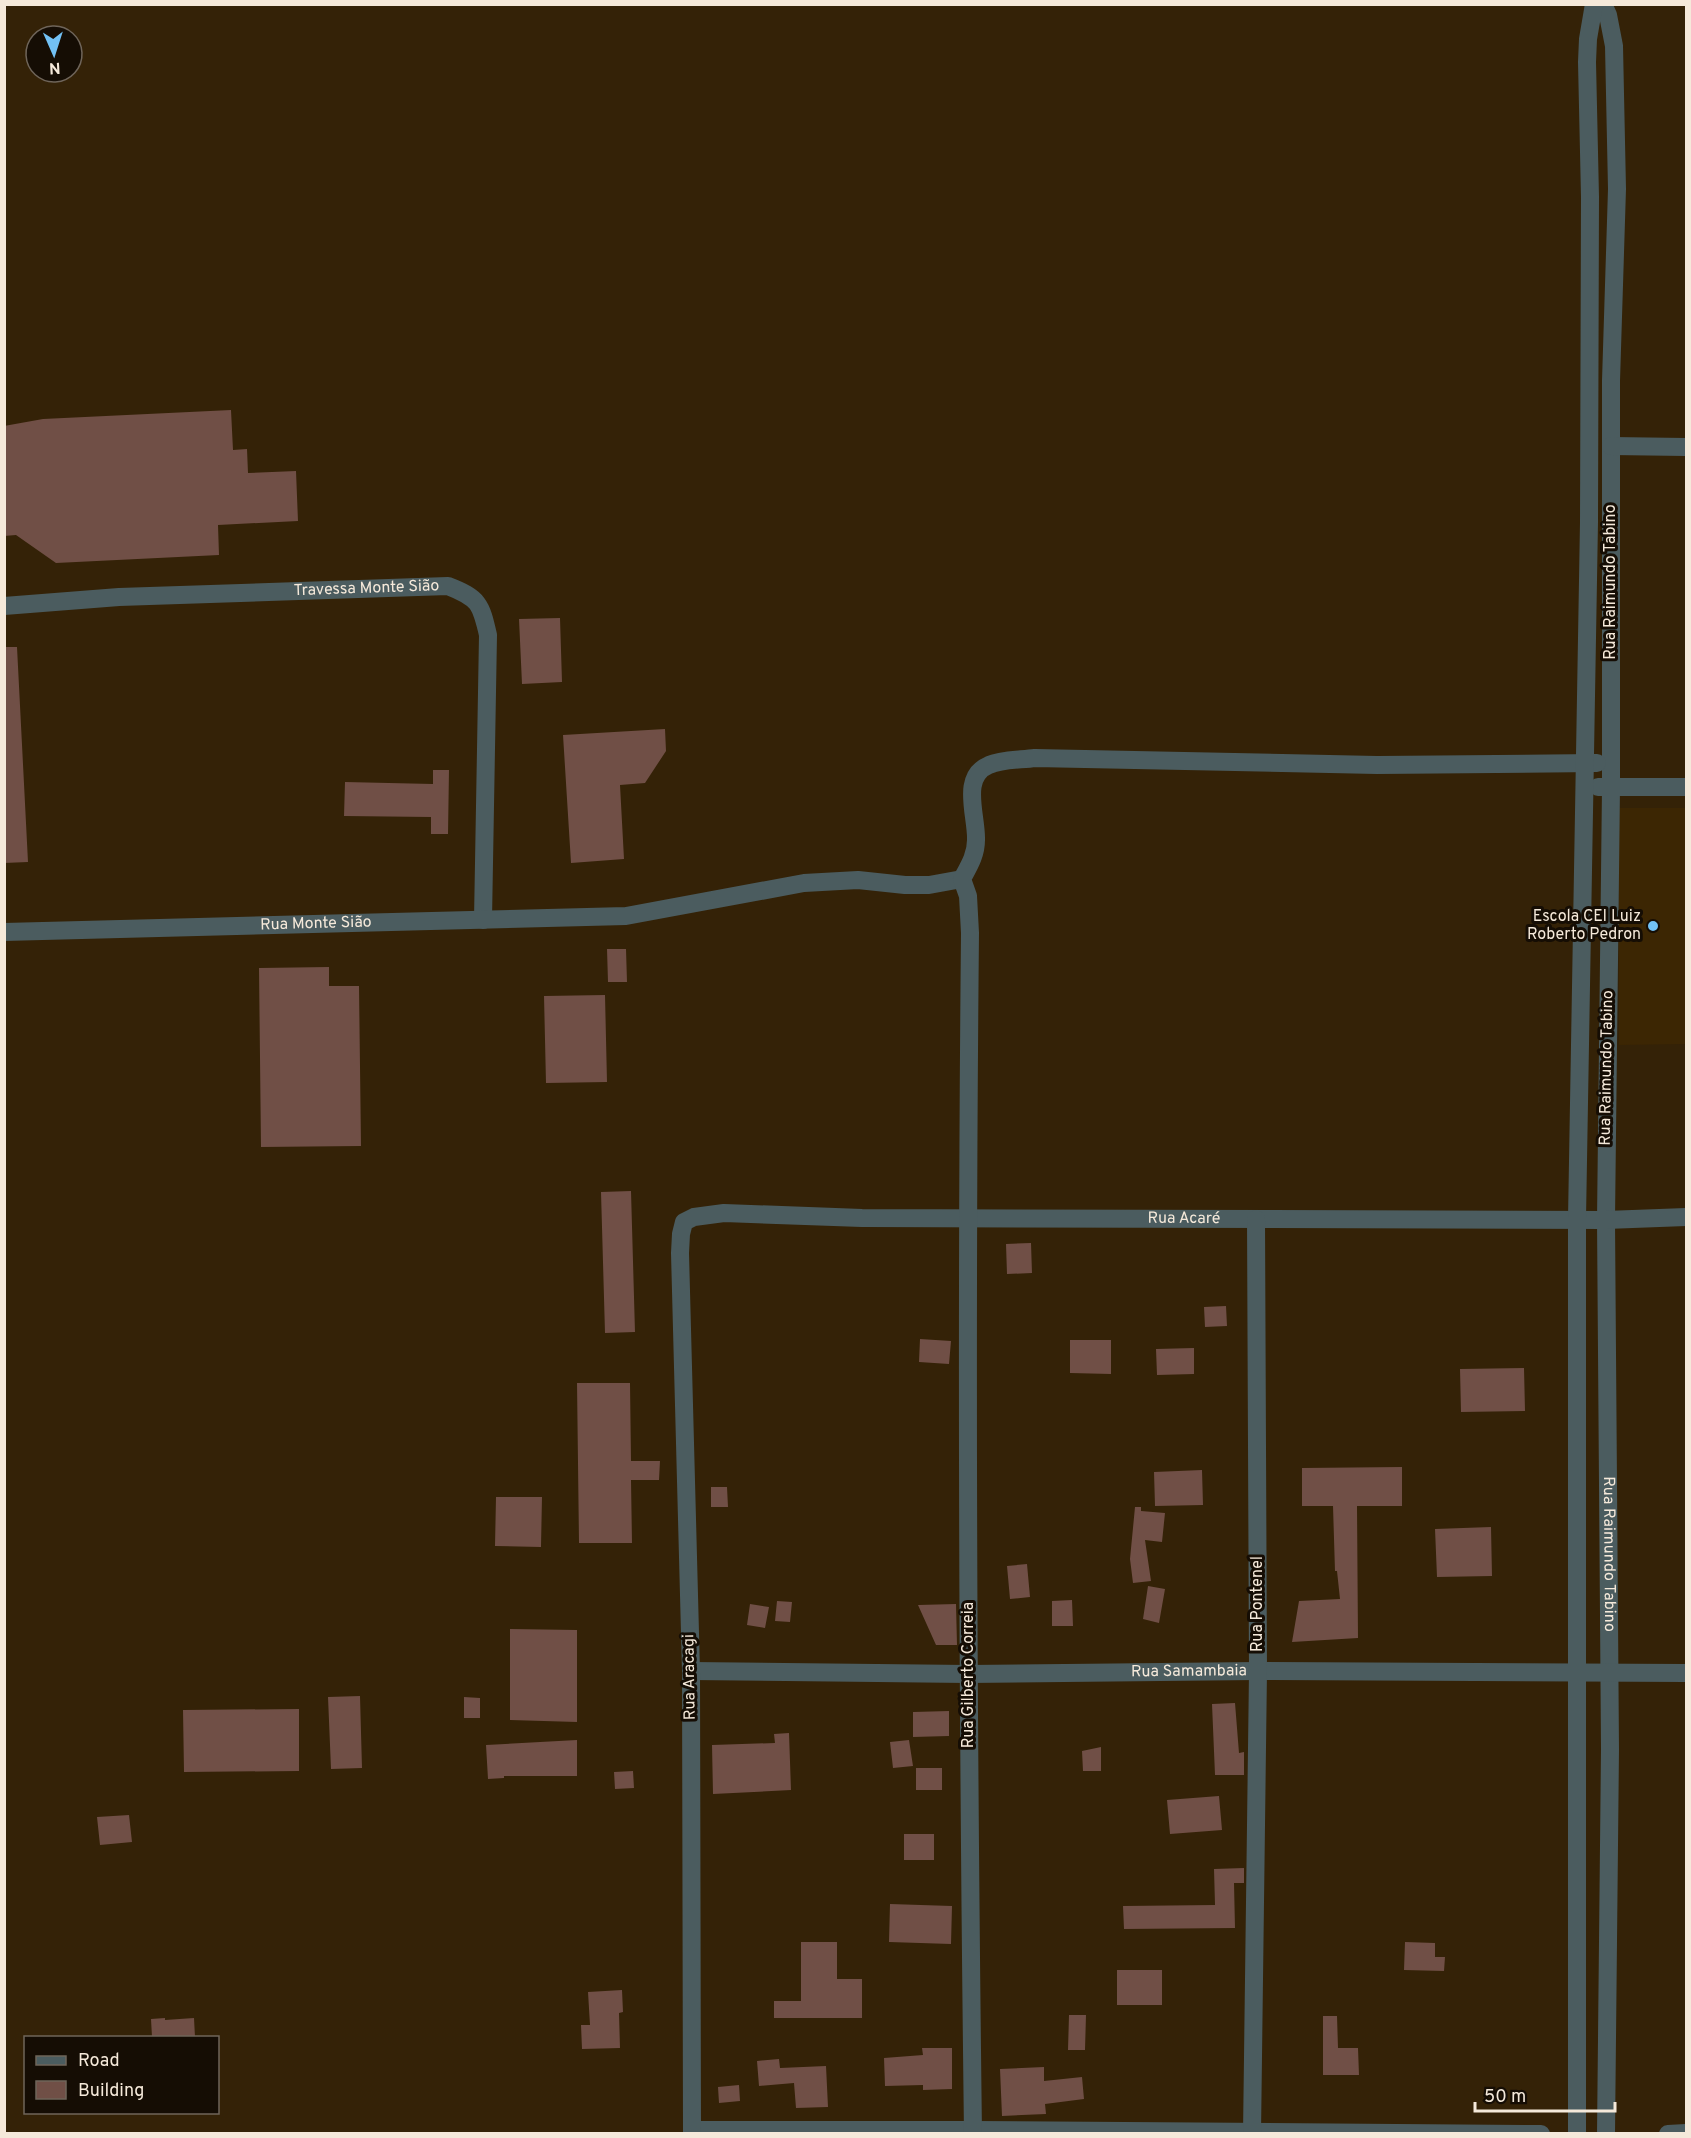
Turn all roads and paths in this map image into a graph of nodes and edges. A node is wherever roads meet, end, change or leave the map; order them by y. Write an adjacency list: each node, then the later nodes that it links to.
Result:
1 (1594, 4): 6 (street, Rua Raimundo Tabino)
2 (1603, 4): 3 (street, Rua Raimundo Tabino)
3 (1611, 446): 4 (street); 7 (street, Rua Raimundo Tabino)
4 (1686, 447)
5 (4, 606): 12 (street, Travessa Monte Sião)
6 (1586, 763): 7 (street); 10 (street, Rua Raimundo Tabino); 11 (street)
7 (1611, 763): 8 (street, Rua Raimundo Tabino)
8 (1611, 787): 9 (street); 10 (street); 18 (street, Rua Raimundo Tabino)
9 (1686, 787)
10 (1585, 788): 17 (street, Rua Raimundo Tabino)
11 (962, 879): 12 (street, Rua Monte Sião); 14 (street, Rua Gilberto Correia)
12 (483, 920): 13 (street, Rua Monte Sião)
13 (4, 932)
14 (968, 1217): 16 (street, Rua Acaré); 19 (street, Rua Acaré); 25 (street, Rua Gilberto Correia)
15 (1686, 1217): 18 (street, Rua Acaré)
16 (1256, 1219): 17 (street, Rua Acaré); 21 (street, Rua Pontenel)
17 (1577, 1219): 18 (street, Rua Acaré); 22 (street, Rua Raimundo Tabino)
18 (1605, 1220): 23 (street, Rua Raimundo Tabino)
19 (684, 1222): 20 (street, Rua Aracagi)
20 (691, 1671): 25 (street, Rua Samambaia); 28 (street, Rua Aracagi)
21 (1258, 1671): 22 (street, Rua Samambaia); 25 (street, Rua Samambaia); 30 (street, Rua Pontenel)
22 (1577, 1671): 23 (street, Rua Samambaia); 27 (street, Rua Raimundo Tabino)
23 (1609, 1673): 24 (street, Rua Samambaia); 26 (street, Rua Raimundo Tabino)
24 (1686, 1673)
25 (968, 1674): 29 (street, Rua Gilberto Correia)
26 (1610, 1749): 27 (street); 33 (street, Rua Raimundo Tabino)
27 (1578, 1751): 32 (street, Rua Raimundo Tabino)
28 (692, 2132): 29 (street)
29 (973, 2132): 30 (street)
30 (1252, 2133): 31 (street)
31 (1541, 2133)
32 (1577, 2133)
33 (1606, 2133)
34 (1668, 2133): 35 (street)
35 (1686, 2133)

